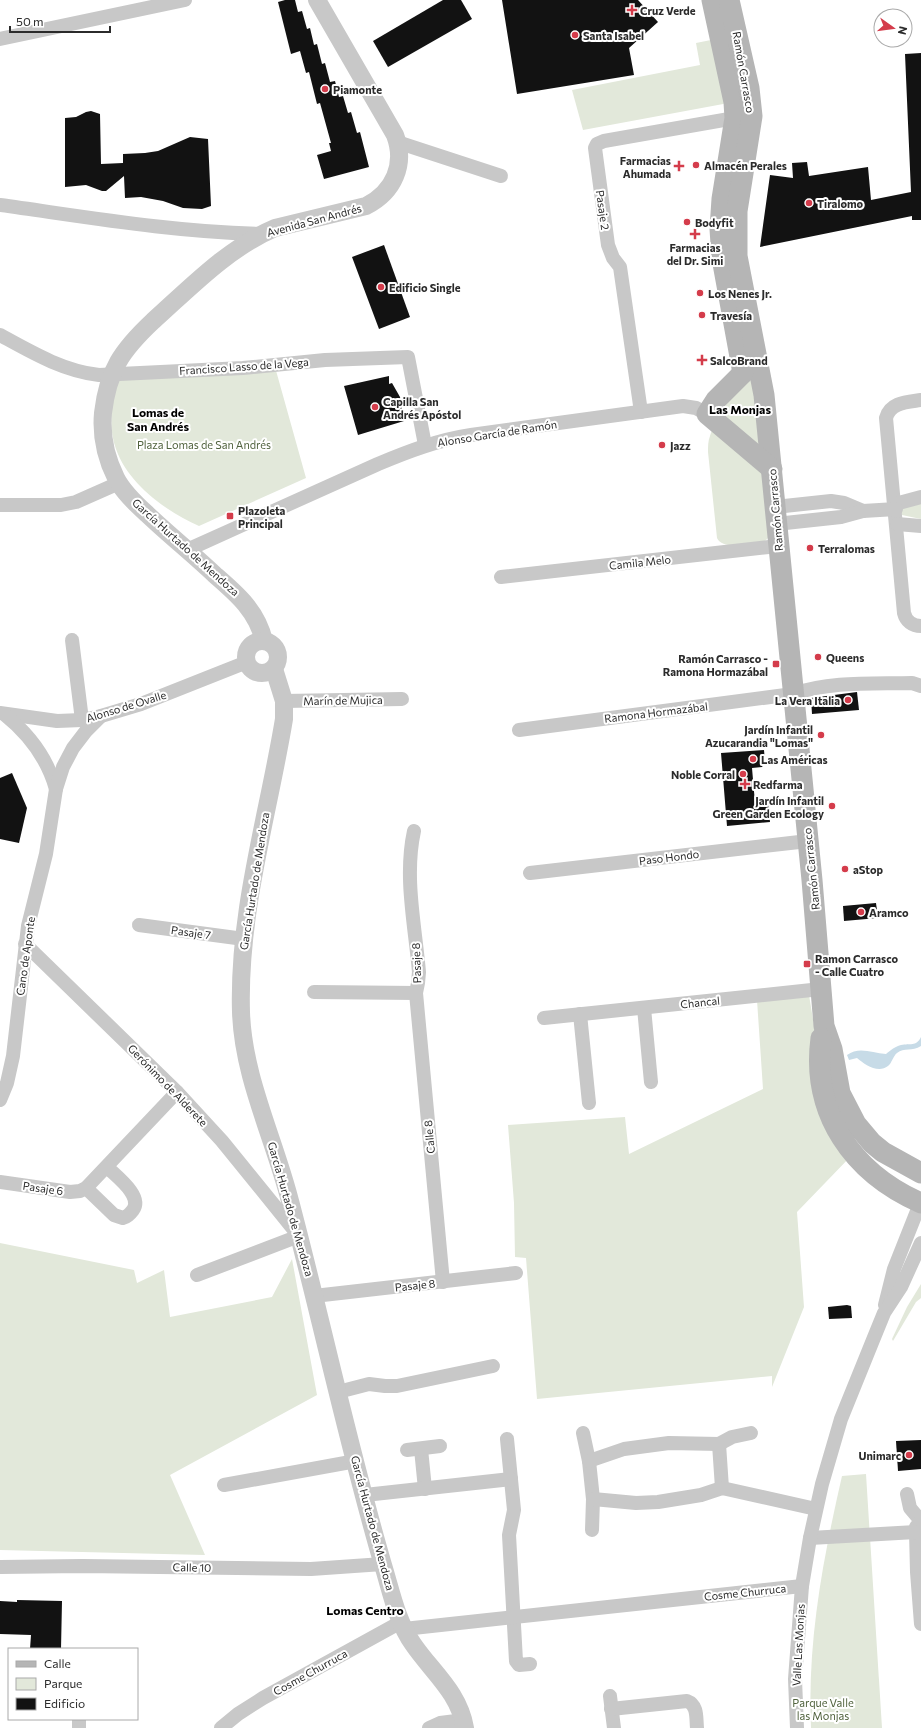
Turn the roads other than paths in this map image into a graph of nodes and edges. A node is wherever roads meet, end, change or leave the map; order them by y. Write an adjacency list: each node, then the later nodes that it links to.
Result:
1 (185, 0): 5 (street)
2 (317, 0): 8 (street, Avenida San Andrés)
3 (712, 0): 7 (main road, Ramón Carrasco)
4 (729, 0): 14 (main road, Ramón Carrasco)
5 (163, 2): 6 (street)
6 (0, 39)
7 (735, 118): 14 (main road, Ramón Carrasco); 16 (street, Pasaje 2)
8 (397, 142): 9 (street); 11 (street, Avenida San Andrés)
9 (501, 176)
10 (0, 205): 11 (street, Avenida San Andrés)
11 (261, 234): 13 (street, García Hurtado de Mendoza)
12 (0, 335): 13 (street, Francisco Lasso de la Vega)
13 (112, 374): 18 (street, Francisco Lasso de la Vega); 20 (street, García Hurtado de Mendoza)
14 (752, 376): 17 (main road); 19 (main road, Ramón Carrasco)
15 (921, 400): 23 (street)
16 (641, 412): 17 (street, Alonso García de Ramón); 18 (street, Alonso García de Ramón)
17 (707, 414): 19 (main road, Alonso García de Ramón)
18 (425, 445): 28 (street, Alonso García de Ramón)
19 (772, 469): 24 (main road, Ramón Carrasco)
20 (120, 483): 22 (street); 28 (street, García Hurtado de Mendoza)
21 (921, 497): 23 (street)
22 (0, 505)
23 (895, 506): 24 (street); 25 (street)
24 (776, 515): 27 (main road, Ramón Carrasco)
25 (897, 524): 26 (street); 30 (street)
26 (921, 526)
27 (778, 546): 29 (street, Camila Melo); 36 (main road, Ramón Carrasco)
28 (187, 550): 32 (street, García Hurtado de Mendoza)
29 (501, 578)
30 (921, 626)
31 (72, 640): 41 (street)
32 (264, 641): 33 (street); 34 (street)
33 (247, 662): 34 (street); 40 (street, Alonso de Ovalle)
34 (274, 669): 38 (street, García Hurtado de Mendoza)
35 (921, 686): 36 (street, Ramona Hormazábal)
36 (793, 694): 42 (street, Ramona Hormazábal); 45 (main road, Ramón Carrasco)
37 (402, 699): 38 (street, Marín de Mujica)
38 (284, 701): 48 (street, García Hurtado de Mendoza)
39 (2, 713): 41 (street, Alonso de Ovalle); 43 (street, Cano de Aponte)
40 (101, 716): 41 (street, Alonso de Ovalle); 43 (street, Cano de Aponte)
41 (82, 720)
42 (519, 730)
43 (56, 789): 49 (street, Cano de Aponte)
44 (414, 831): 52 (street, Pasaje 8)
45 (808, 841): 46 (street, Paso Hondo); 50 (main road, Ramón Carrasco)
46 (530, 872)
47 (139, 925): 48 (street, Pasaje 7)
48 (244, 939): 66 (street, García Hurtado de Mendoza)
49 (25, 944): 58 (street, Gerónimo de Alderete); 59 (street, Cano de Aponte)
50 (821, 989): 53 (street, Chancal); 56 (main road, Ramón Carrasco)
51 (314, 992): 52 (street, Pasaje 8)
52 (416, 993): 70 (street, Calle 8)
53 (644, 1008): 54 (street, Chancal); 57 (street)
54 (580, 1014): 55 (street, Chancal); 60 (street)
55 (544, 1018)
56 (824, 1026): 62 (main road, Ramón Carrasco); 65 (main road, Ramón Carrasco)
57 (651, 1082)
58 (177, 1092): 61 (street); 66 (street, Gerónimo de Alderete)
59 (0, 1100)
60 (589, 1103)
61 (107, 1167): 64 (street); 64 (street)
62 (921, 1173)
63 (0, 1182): 64 (street, Pasaje 6)
64 (86, 1188)
65 (921, 1203): 72 (street, Cosme Churruca)
66 (299, 1236): 69 (street); 71 (street, García Hurtado de Mendoza)
67 (921, 1244): 72 (street, Cosme Churruca)
68 (516, 1273): 70 (street, Pasaje 8)
69 (197, 1275)
70 (443, 1282): 71 (street, Pasaje 8)
71 (314, 1296): 74 (street, García Hurtado de Mendoza)
72 (884, 1313): 91 (street, Cosme Churruca)
73 (493, 1366): 74 (street)
74 (338, 1392): 82 (street, García Hurtado de Mendoza)
75 (583, 1433): 83 (street)
76 (751, 1433): 78 (street)
77 (507, 1439): 84 (street)
78 (719, 1444): 83 (street); 86 (street)
79 (440, 1446): 80 (street)
80 (421, 1448): 81 (street); 87 (street)
81 (407, 1450)
82 (356, 1461): 85 (street); 89 (street, García Hurtado de Mendoza)
83 (589, 1461): 90 (street)
84 (511, 1479): 87 (street); 98 (street)
85 (224, 1485)
86 (722, 1488): 90 (street); 91 (street)
87 (425, 1489): 89 (street)
88 (907, 1494): 92 (street)
89 (365, 1496): 95 (street, García Hurtado de Mendoza)
90 (593, 1499): 93 (street)
91 (816, 1509): 94 (street, Cosme Churruca)
92 (919, 1524): 94 (street); 99 (street)
93 (592, 1530)
94 (810, 1538): 97 (street, Cosme Churruca)
95 (383, 1564): 96 (street, Calle 10); 100 (street, García Hurtado de Mendoza)
96 (0, 1567)
97 (802, 1586): 98 (street, Cosme Churruca); 107 (street, Valle Las Monjas)
98 (513, 1617): 100 (street, Cosme Churruca); 101 (street)
99 (921, 1624)
100 (403, 1626): 102 (street, García Hurtado de Mendoza); 103 (street, Cosme Churruca)
101 (530, 1664)
102 (465, 1724): 104 (street)
103 (221, 1728)
104 (429, 1728)
105 (614, 1728): 106 (street)
106 (697, 1728)
107 (797, 1728)

